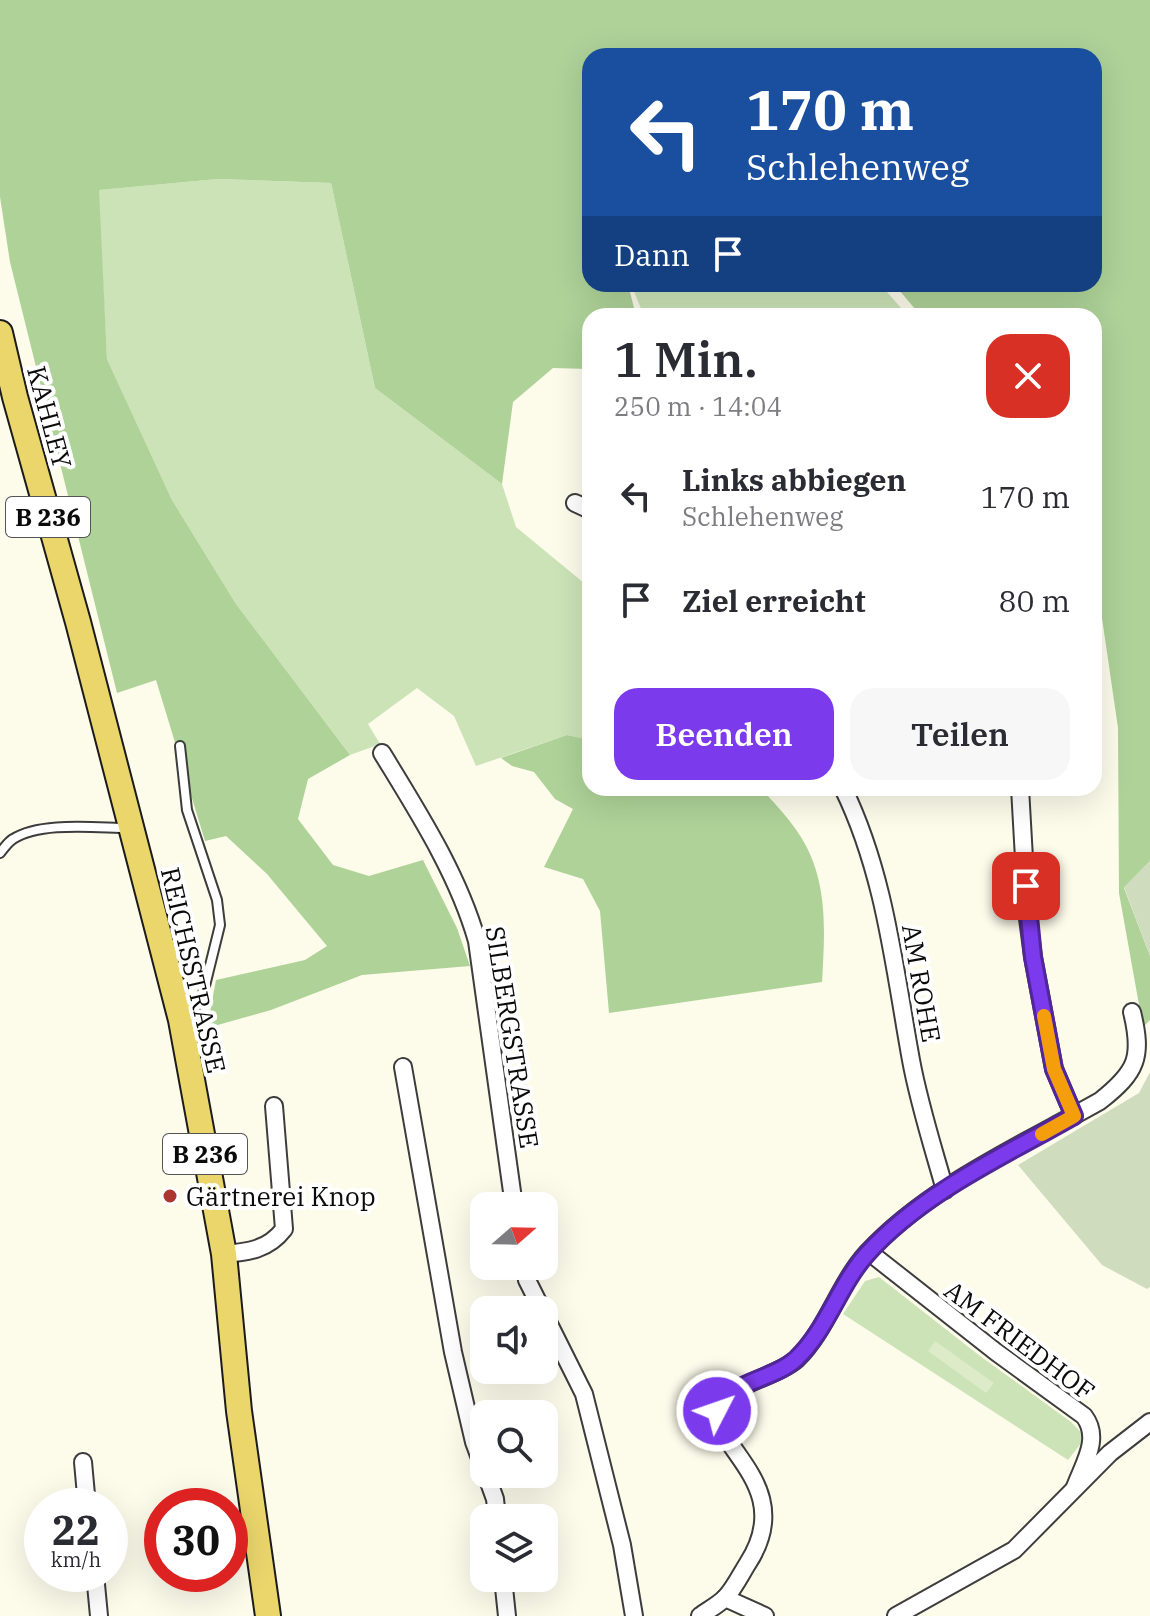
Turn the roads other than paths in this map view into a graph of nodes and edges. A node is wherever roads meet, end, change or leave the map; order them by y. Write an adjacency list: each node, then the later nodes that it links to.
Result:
1 (0, 333): 2 (main road, KAHLEY / B 236)
2 (98, 701): 7 (main road, REICHSSTRASSE / B 236)
3 (180, 746): 10 (lane)
4 (382, 753): 15 (street, SILBERGSTRASSE)
5 (846, 796): 14 (street, AM ROHE)
6 (1020, 796): 13 (street)
7 (130, 828): 8 (lane); 10 (main road, REICHSSTRASSE / B 236)
8 (0, 853)
9 (1132, 1012): 13 (street)
10 (181, 1020): 17 (main road, REICHSSTRASSE / B 236)
11 (403, 1067): 20 (street)
12 (274, 1106): 17 (street)
13 (1074, 1116): 14 (street)
14 (945, 1190): 16 (street)
15 (512, 1192)
16 (869, 1252): 22 (street, AM FRIEDHOF); 26 (street)
17 (224, 1254): 28 (main road, REICHSSTRASSE / B 236)
18 (558, 1342): 30 (street)
19 (1150, 1422): 22 (street)
20 (470, 1425)
21 (83, 1462): 23 (street)
22 (1075, 1487): 33 (street)
23 (85, 1488)
24 (97, 1592): 27 (street)
25 (504, 1592): 29 (street)
26 (725, 1598): 31 (street); 32 (street)
27 (99, 1616)
28 (268, 1616)
29 (507, 1616)
30 (634, 1616)
31 (700, 1616)
32 (765, 1616)
33 (896, 1616)

